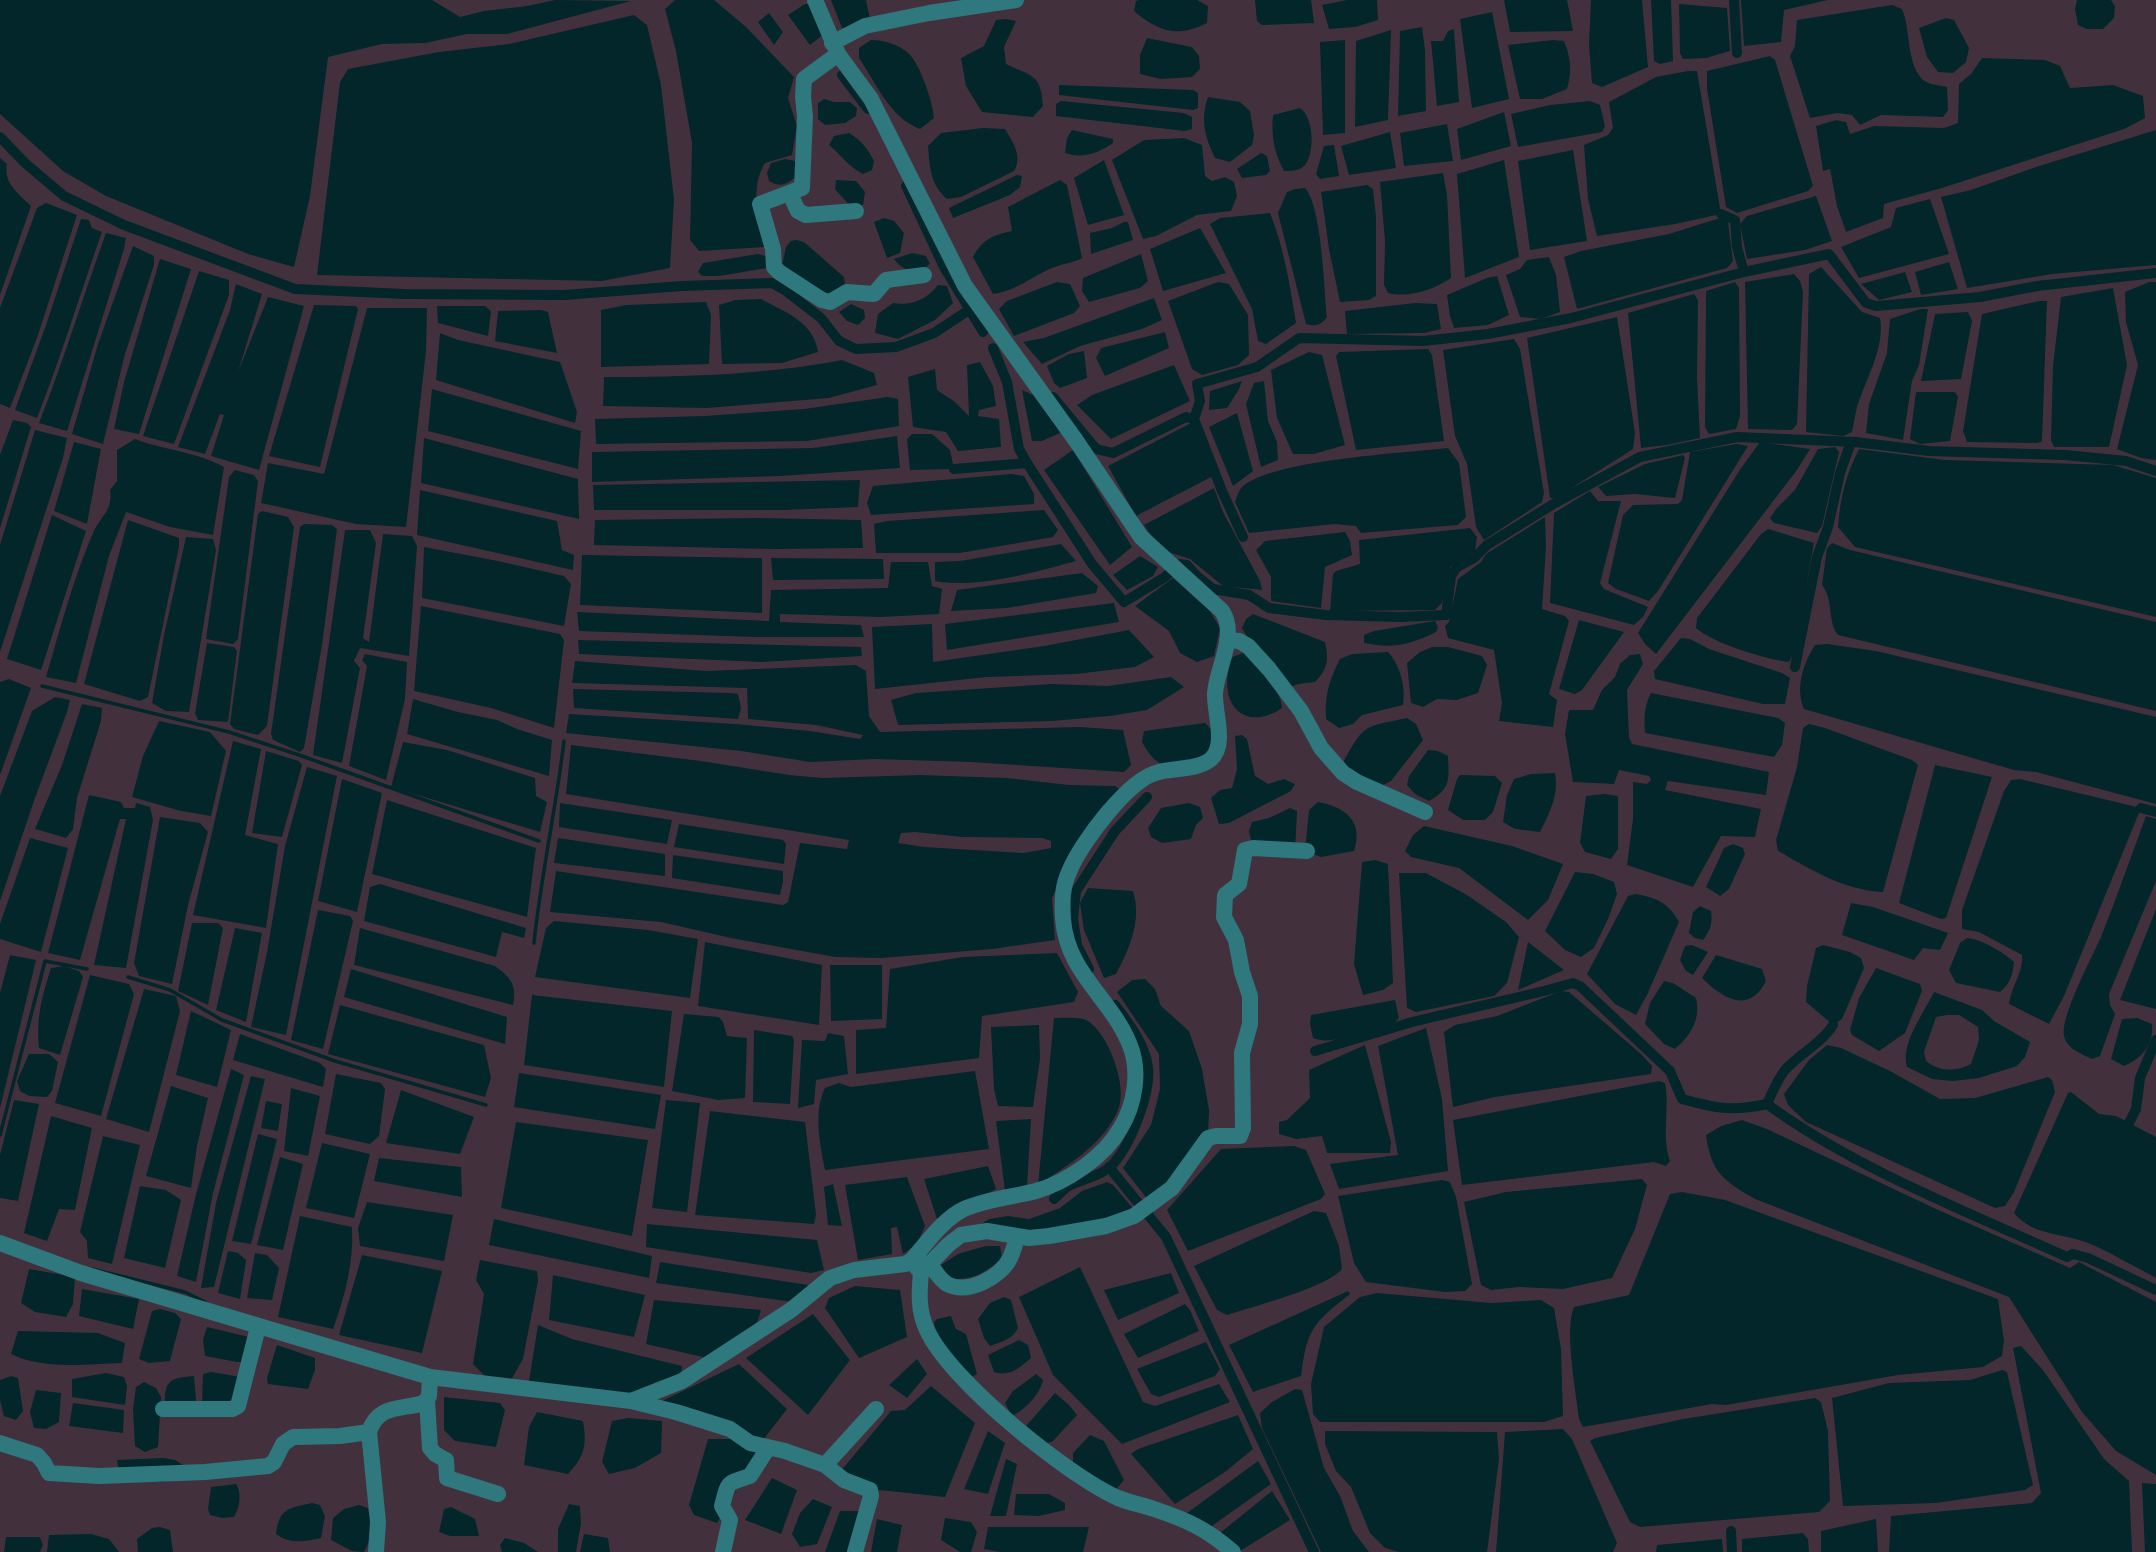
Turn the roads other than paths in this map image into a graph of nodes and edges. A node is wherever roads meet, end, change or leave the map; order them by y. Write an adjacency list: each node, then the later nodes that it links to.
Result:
1 (815, 0): 3 (street)
2 (1016, 0): 3 (street)
3 (835, 48): 4 (street); 7 (street)
4 (790, 194): 5 (street); 6 (street)
5 (856, 211)
6 (924, 275)
7 (1227, 640): 8 (street); 12 (street)
8 (1425, 812)
9 (1307, 850): 10 (street)
10 (1017, 1237): 12 (street); 12 (street)
11 (0, 1245): 13 (street)
12 (920, 1265): 16 (street); 27 (street)
13 (258, 1327): 14 (street); 17 (street)
14 (430, 1377): 15 (street); 16 (street)
15 (426, 1401): 19 (street); 23 (street)
16 (631, 1401): 21 (street)
17 (163, 1409)
18 (876, 1409): 22 (street)
19 (369, 1432): 20 (street); 24 (street)
20 (0, 1443)
21 (768, 1448): 22 (street); 25 (street)
22 (825, 1465): 26 (street)
23 (499, 1494)
24 (376, 1552)
25 (723, 1552)
26 (855, 1552)
27 (1233, 1552)

